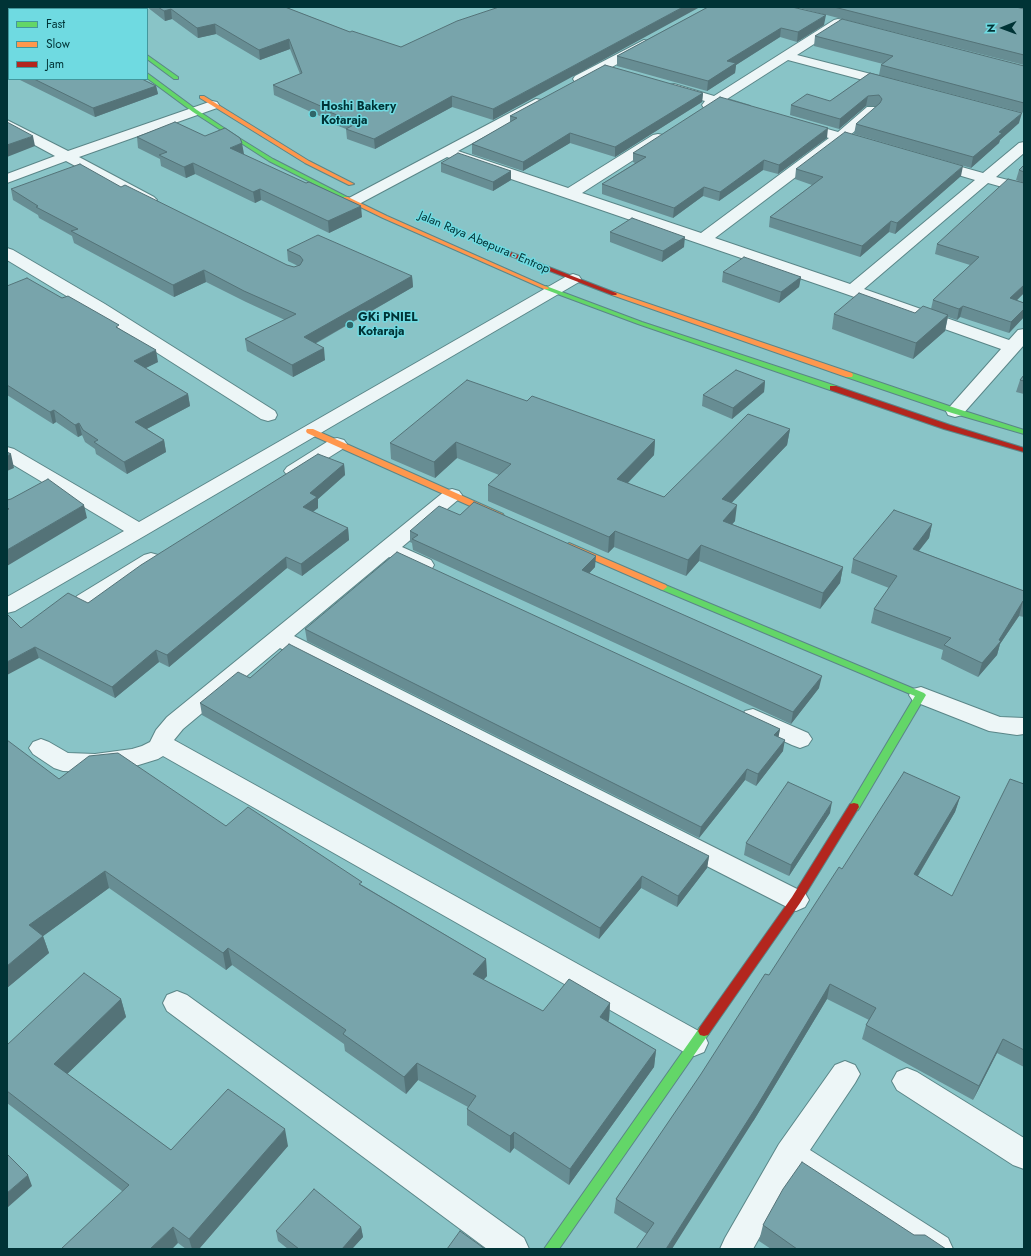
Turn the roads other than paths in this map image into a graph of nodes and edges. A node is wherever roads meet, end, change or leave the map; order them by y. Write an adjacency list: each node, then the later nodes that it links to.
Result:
1 (824, 20): 2 (street)
2 (838, 23): 3 (street); 5 (street)
3 (853, 27)
4 (657, 37): 7 (street)
5 (786, 56): 13 (street); 16 (street)
6 (148, 58): 10 (main road)
7 (602, 67): 8 (street); 12 (street)
8 (617, 71)
9 (148, 76): 19 (main road)
10 (180, 82)
11 (663, 84): 16 (street)
12 (568, 85)
13 (909, 88)
14 (193, 91): 17 (main road)
15 (548, 96): 28 (street)
16 (716, 100): 20 (street); 21 (street)
17 (212, 105): 19 (street); 34 (main road)
18 (872, 110): 25 (street)
19 (195, 111): 29 (street); 37 (main road)
20 (696, 113)
21 (760, 113)
22 (789, 122): 25 (street)
23 (7, 124): 29 (street)
24 (670, 130): 35 (street)
25 (840, 137): 27 (street); 40 (street)
26 (1024, 146): 31 (street)
27 (879, 148)
28 (447, 152): 34 (street); 35 (street)
29 (67, 156): 32 (street); 38 (street)
30 (917, 159): 31 (street)
31 (986, 178): 33 (street); 45 (street)
32 (7, 179)
33 (1024, 189)
34 (368, 193): 36 (main road); 37 (street)
35 (570, 194): 40 (street)
36 (382, 199)
37 (354, 201): 46 (main road)
38 (165, 209)
39 (467, 237): 43 (main road, Jalan Raya Abepura - Entrop)
40 (702, 240): 45 (street)
41 (7, 253): 42 (street)
42 (45, 276): 44 (street); 50 (street)
43 (573, 279): 46 (street); 49 (main road, Jalan Raya Abepura - Entrop)
44 (26, 284)
45 (852, 290): 48 (street)
46 (554, 291): 51 (street); 54 (main road)
47 (1024, 334): 48 (street)
48 (1011, 347): 49 (street)
49 (955, 411): 52 (main road, Jalan Raya Abepura - Entrop)
50 (268, 415)
51 (310, 431): 53 (main road); 61 (street)
52 (1024, 432)
53 (337, 444): 56 (street); 59 (main road)
54 (1024, 450)
55 (7, 453): 57 (street)
56 (278, 480)
57 (54, 481): 58 (street); 61 (street)
58 (34, 492)
59 (452, 495): 60 (main road); 63 (street)
60 (510, 520)
61 (139, 531): 67 (street)
62 (560, 542): 69 (main road)
63 (387, 548): 65 (street); 68 (street)
64 (165, 551): 66 (street)
65 (445, 575)
66 (86, 601)
67 (7, 606)
68 (279, 638): 73 (street); 75 (street)
69 (921, 696): 71 (street); 75 (main road)
70 (734, 709): 72 (street)
71 (1024, 726)
72 (800, 739)
73 (163, 745): 74 (street); 77 (street)
74 (41, 748)
75 (796, 900): 77 (main road)
76 (177, 1003): 82 (street)
77 (694, 1043): 83 (main road)
78 (846, 1074): 80 (street)
79 (907, 1081): 81 (street)
80 (790, 1154): 84 (street); 85 (street)
81 (1024, 1155)
82 (514, 1249)
83 (552, 1249)
84 (736, 1249)
85 (937, 1249)

